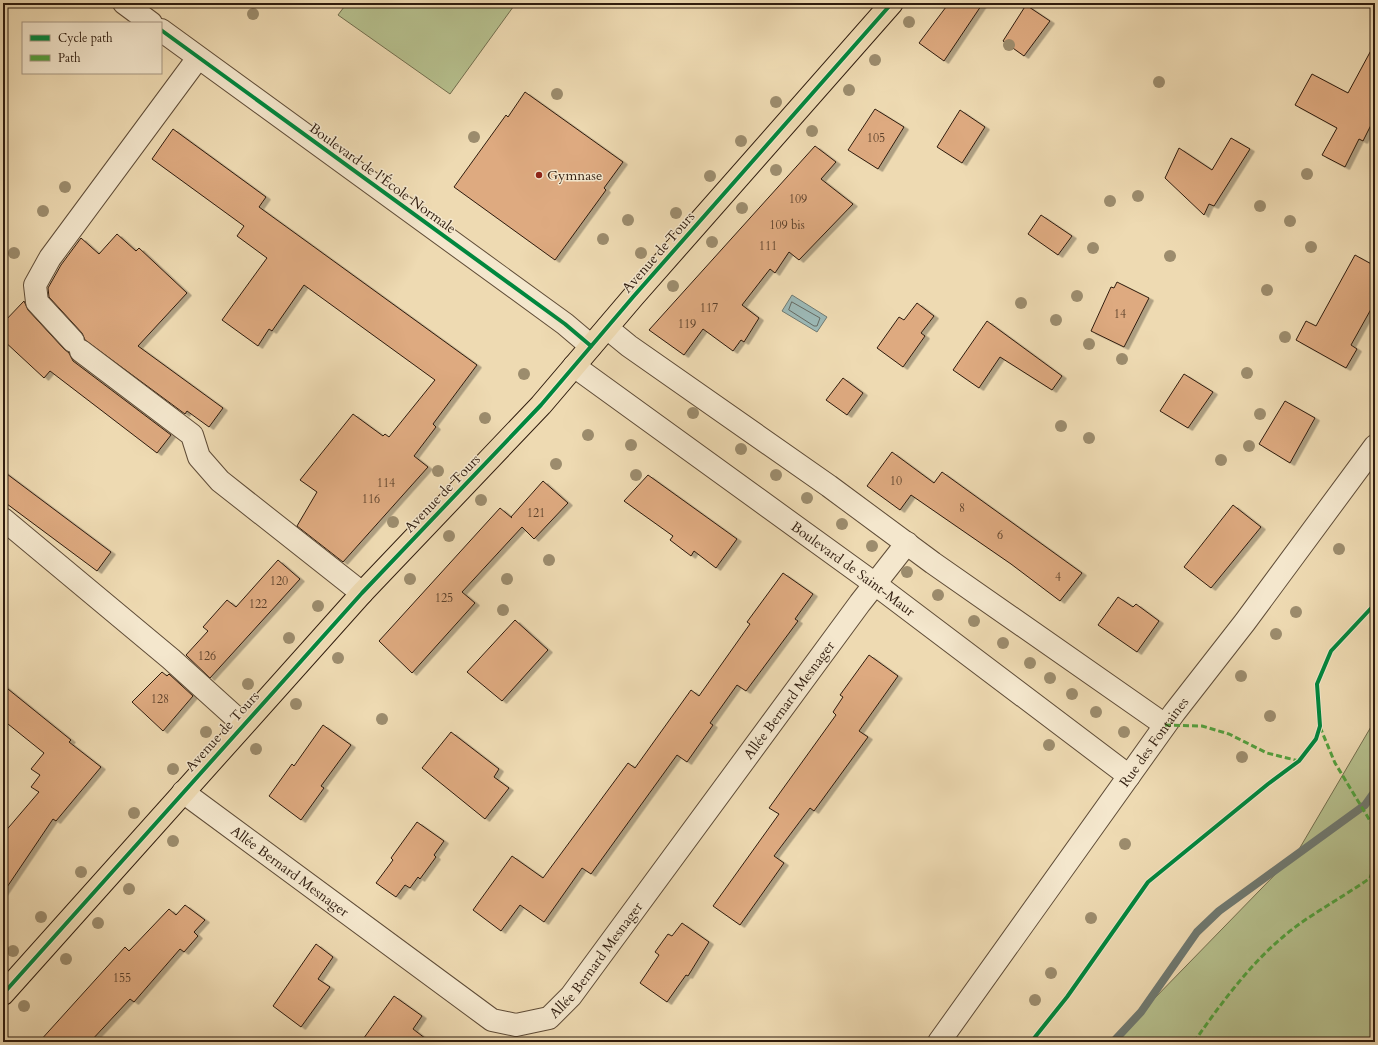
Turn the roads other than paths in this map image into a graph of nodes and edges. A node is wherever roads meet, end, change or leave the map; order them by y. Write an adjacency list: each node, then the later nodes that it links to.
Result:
1 (124, 3): 3 (street)
2 (892, 3): 6 (main road, Avenue de Tours)
3 (150, 22)
4 (162, 31): 5 (street, Boulevard de l'École Normale)
5 (198, 58): 7 (street, Boulevard de l'École Normale); 13 (street)
6 (607, 328): 7 (main road, Avenue de Tours); 11 (street)
7 (591, 346): 8 (main road, Avenue de Tours)
8 (574, 366): 12 (street, Boulevard de Saint-Maur); 13 (main road, Avenue de Tours)
9 (1375, 446): 15 (street, Rue des Fontaines)
10 (3, 519): 14 (street)
11 (907, 543): 12 (street, Allée Bernard Mesnager); 15 (street)
12 (876, 584): 16 (street, Boulevard de Saint-Maur); 17 (street, Allée Bernard Mesnager)
13 (362, 593): 14 (main road, Avenue de Tours)
14 (243, 724): 17 (main road, Avenue de Tours)
15 (1165, 725): 16 (street, Rue des Fontaines)
16 (1129, 776): 19 (street, Rue des Fontaines)
17 (183, 792): 18 (main road, Avenue de Tours)
18 (3, 994)
19 (939, 1042)

